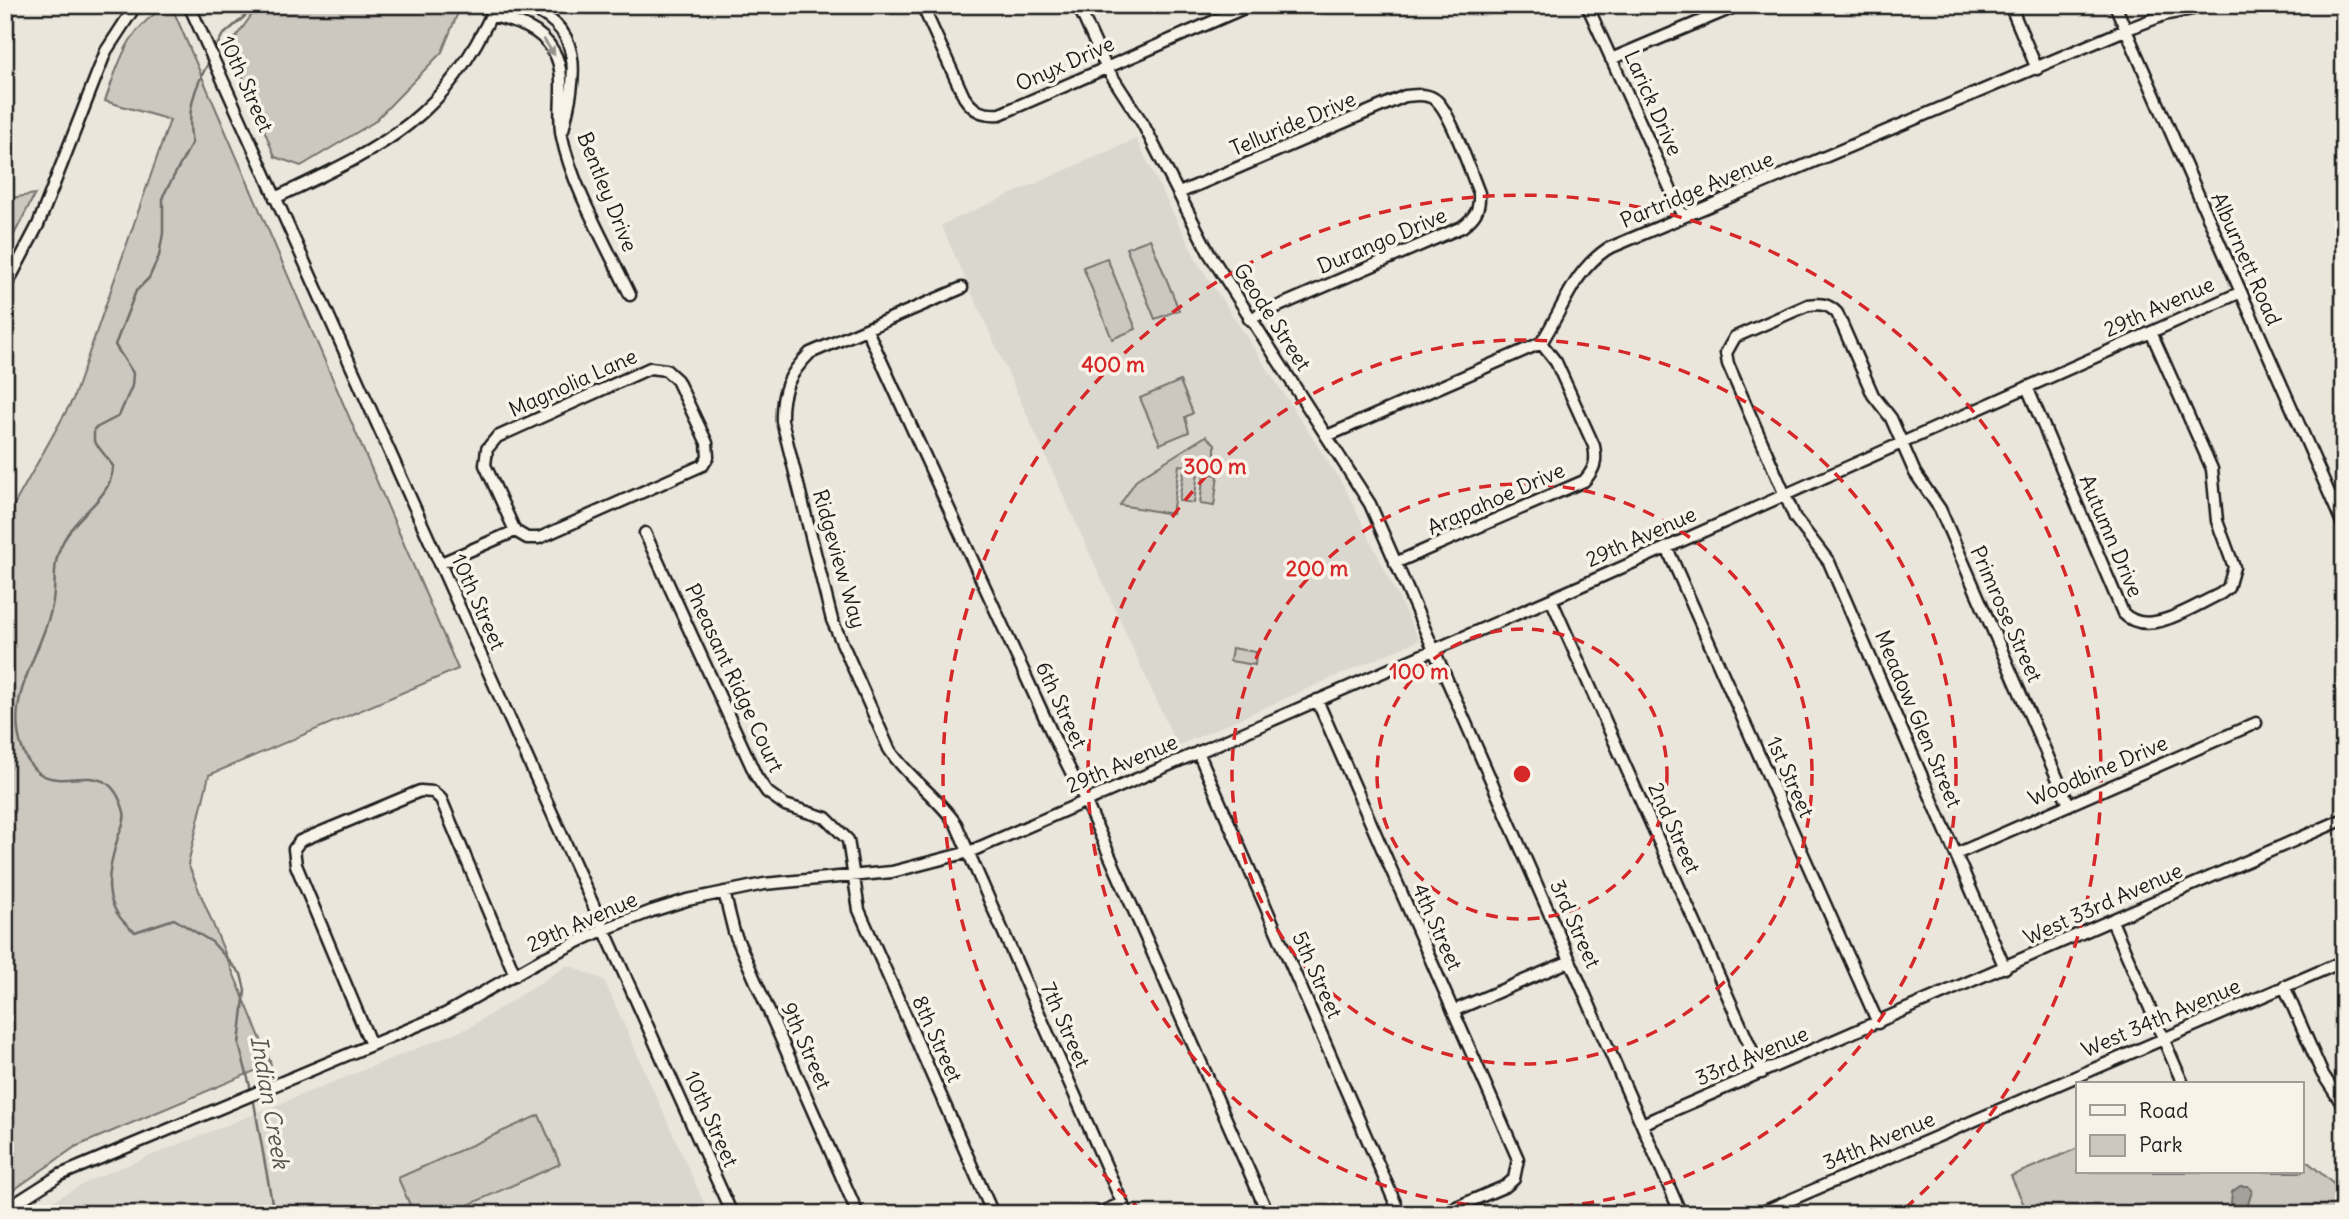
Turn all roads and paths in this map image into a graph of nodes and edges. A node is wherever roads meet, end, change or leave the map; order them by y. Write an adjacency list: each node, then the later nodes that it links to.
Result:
1 (135, 5): 24 (street)
2 (188, 5): 22 (street, 10th Street)
3 (496, 5): 14 (street)
4 (520, 5): 20 (street)
5 (922, 5): 17 (street, Onyx Drive)
6 (1078, 5): 17 (street, Geode Street)
7 (1251, 5): 13 (street, Onyx Drive)
8 (1587, 5): 16 (street, Larick Drive)
9 (1739, 5): 16 (street)
10 (2010, 5): 18 (street)
11 (2115, 5): 15 (street, Alburnett Road)
12 (2211, 5): 15 (street, Partridge Avenue)
13 (1237, 8): 17 (street, Onyx Drive)
14 (492, 16): 20 (street, Bentley Drive, one-way to 20); 22 (street)
15 (2126, 30): 18 (street, Partridge Avenue); 26 (street, Alburnett Road)
16 (1611, 59): 23 (street, Larick Drive)
17 (1106, 67): 21 (street, Geode Street)
18 (2037, 69): 23 (street, Partridge Avenue)
19 (1423, 94): 21 (street, Telluride Drive); 28 (street, Durango Drive)
20 (562, 137): 27 (street, Bentley Drive)
21 (1179, 193): 28 (street, Geode Street)
22 (275, 198): 41 (street, 10th Street)
23 (1683, 217): 31 (street, Partridge Avenue)
24 (5, 288)
25 (962, 288): 29 (street, Ridgeview Way)
26 (2239, 293): 30 (street, 29th Avenue); 36 (street, Alburnett Road)
27 (629, 295)
28 (1249, 319): 33 (street, Geode Street)
29 (867, 330): 47 (street, 6th Street); 50 (street, Ridgeview Way)
30 (2151, 332): 32 (street, 29th Avenue); 32 (street, Autumn Drive)
31 (1541, 343): 33 (street); 40 (street, Arapahoe Drive)
32 (2026, 387): 34 (street, 29th Avenue)
33 (1326, 436): 40 (street, Geode Street)
34 (1902, 442): 35 (street, 29th Avenue); 35 (street, Primrose Street); 48 (street, Primrose Street)
35 (1784, 493): 39 (street, 29th Avenue); 51 (street, Meadow Glen Street)
36 (2344, 527)
37 (515, 531): 37 (street, Magnolia Lane); 41 (street)
38 (645, 533): 52 (street, Pheasant Ridge Court)
39 (1667, 548): 42 (street, 29th Avenue); 62 (street, 1st Street)
40 (1395, 563): 43 (street, Geode Street)
41 (439, 564): 55 (street, 10th Street)
42 (1551, 599): 43 (street, 29th Avenue); 65 (street, 2nd Street)
43 (1433, 650): 44 (street, 29th Avenue); 56 (street, 3rd Street)
44 (1317, 700): 46 (street, 29th Avenue); 61 (street, 4th Street)
45 (2256, 723): 48 (street, Woodbine Drive)
46 (1198, 751): 47 (street, 29th Avenue); 78 (street, 5th Street)
47 (1086, 800): 50 (street, 29th Avenue); 77 (street, 6th Street)
48 (2069, 805): 51 (street, Woodbine Drive)
49 (2344, 819): 54 (street, West 33rd Avenue)
50 (969, 852): 52 (street, 29th Avenue); 70 (street, 7th Street)
51 (1955, 853): 58 (street, Meadow Glen Street)
52 (852, 878): 53 (street, 29th Avenue); 74 (street, 8th Street)
53 (724, 891): 55 (street, 29th Avenue); 73 (street, 9th Street)
54 (2112, 921): 58 (street, West 33rd Avenue); 63 (street)
55 (605, 929): 59 (street, 29th Avenue); 72 (street, 10th Street)
56 (1570, 961): 61 (street); 69 (street, 3rd Street)
57 (2344, 961): 60 (street, West 34th Avenue)
58 (2005, 968): 62 (street, West 33rd Avenue)
59 (515, 975): 64 (street, 29th Avenue); 64 (street)
60 (2284, 986): 63 (street, West 34th Avenue); 68 (street)
61 (1453, 1010): 79 (street, 4th Street)
62 (1878, 1023): 65 (street, 33rd Avenue)
63 (2163, 1039): 66 (street); 67 (street, West 34th Avenue)
64 (371, 1045): 71 (street, 29th Avenue)
65 (1762, 1073): 69 (street, 33rd Avenue)
66 (2182, 1082)
67 (2014, 1103): 81 (street, 34th Avenue)
68 (2344, 1107)
69 (1642, 1124): 80 (street, 3rd Street)
70 (1122, 1203): 75 (street); 76 (street, 7th Street)
71 (5, 1210)
72 (733, 1214)
73 (858, 1214)
74 (993, 1214)
75 (1097, 1214)
76 (1127, 1214)
77 (1268, 1214)
78 (1400, 1214)
79 (1440, 1214)
80 (1681, 1214)
81 (1758, 1214)

